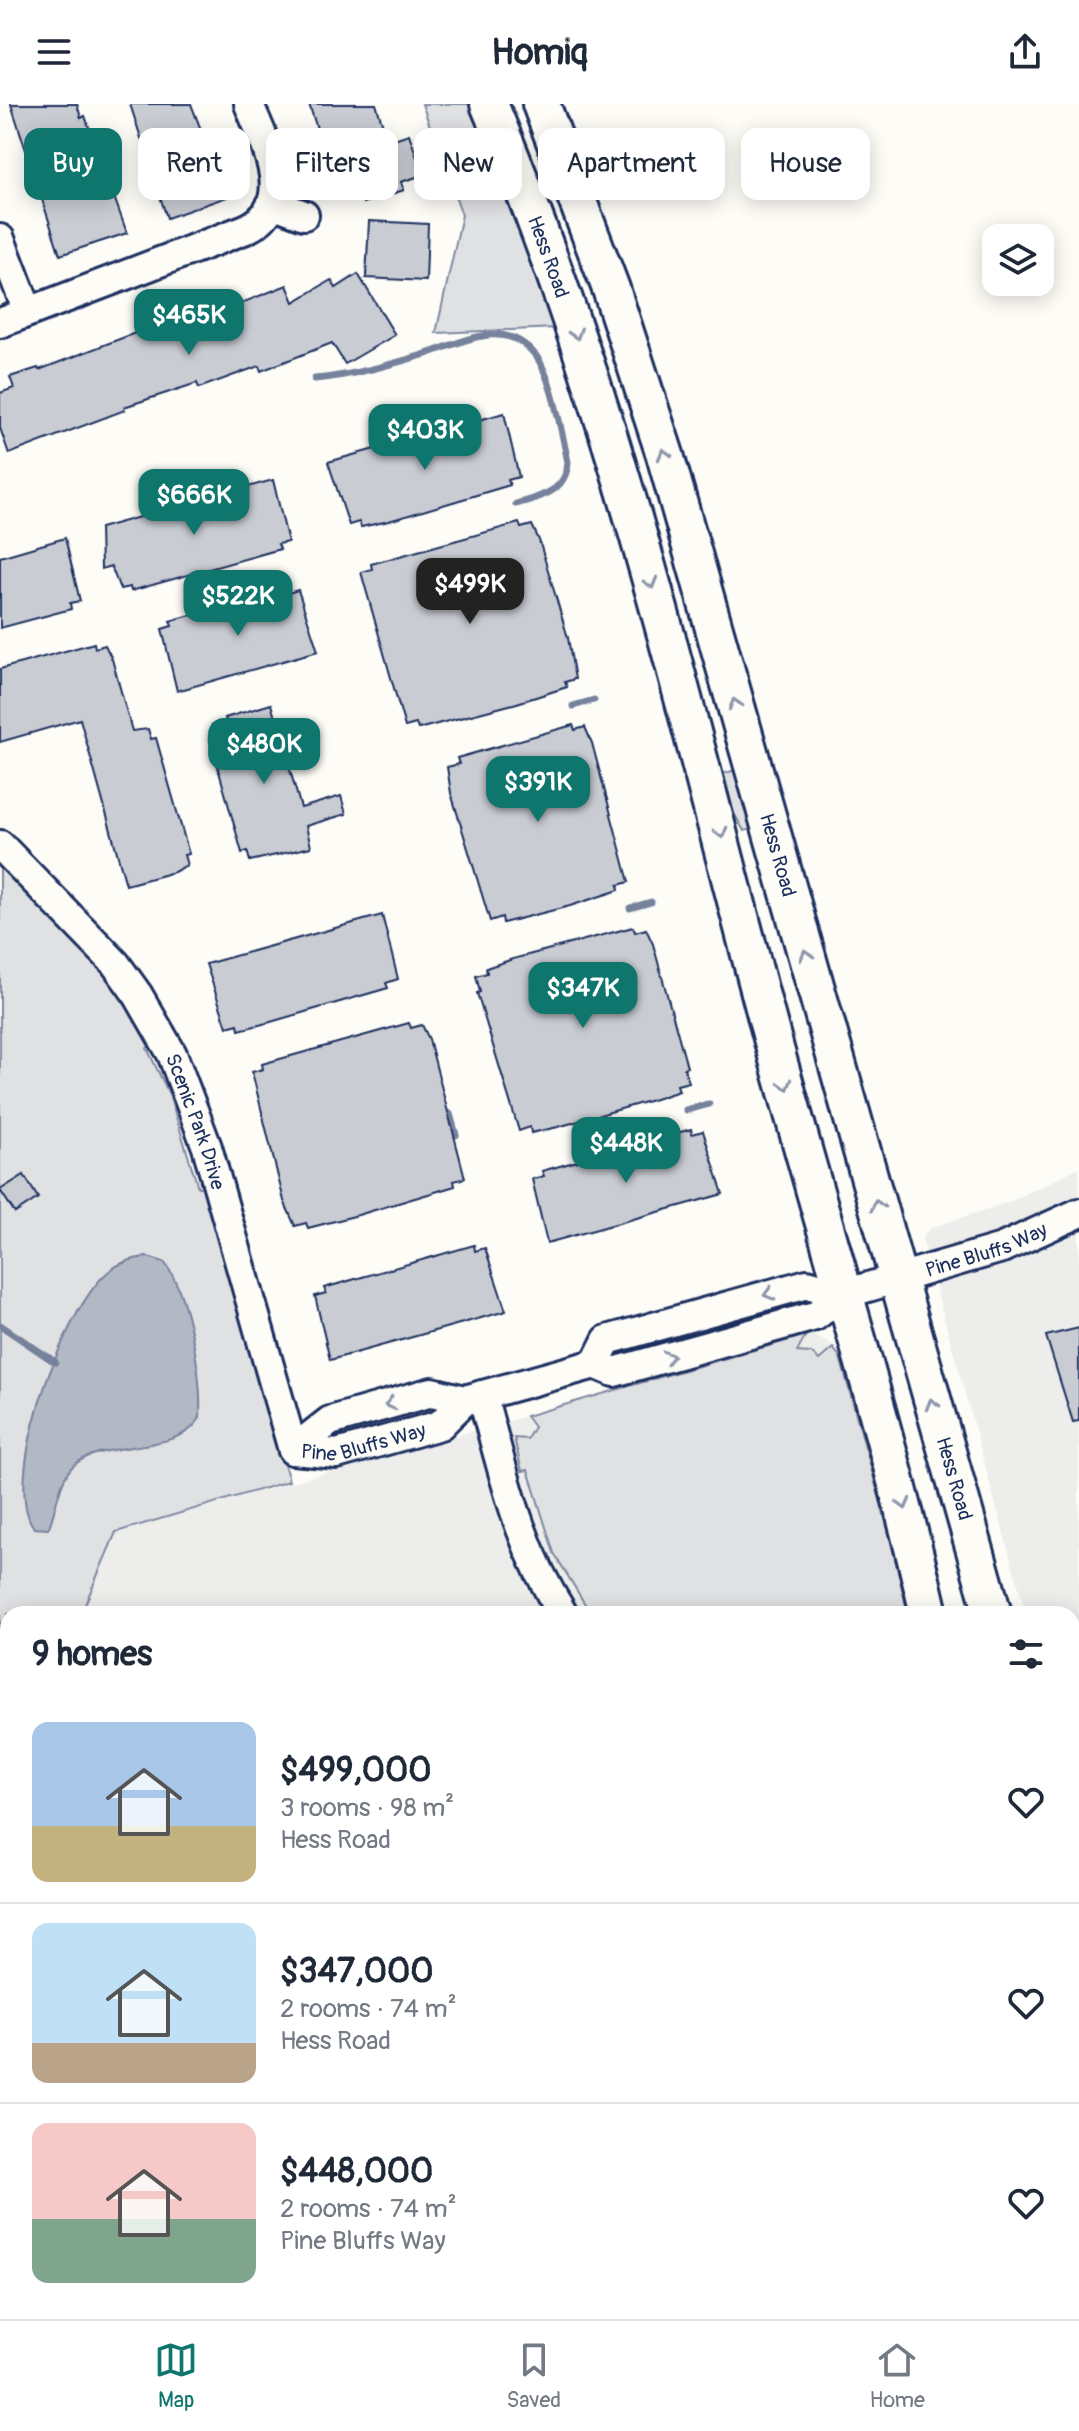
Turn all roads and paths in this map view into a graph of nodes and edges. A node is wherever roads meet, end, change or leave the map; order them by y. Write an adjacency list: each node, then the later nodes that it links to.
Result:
1 (249, 104): 4 (street)
2 (489, 104): 12 (main road, Hess Road, one-way to 12)
3 (541, 104): 11 (main road, Hess Road, one-way to 3)
4 (272, 203): 5 (street); 7 (street)
5 (304, 215)
6 (0, 239): 7 (street)
7 (28, 312): 8 (street)
8 (0, 323)
9 (0, 845): 14 (street, Scenic Park Drive)
10 (1079, 1213): 11 (street, Pine Bluffs Way)
11 (898, 1280): 12 (street, Pine Bluffs Way); 17 (main road, Hess Road, one-way to 11)
12 (844, 1294): 13 (street, Pine Bluffs Way); 16 (main road, Hess Road, one-way to 16)
13 (474, 1398): 14 (street, Pine Bluffs Way); 15 (street)
14 (293, 1450)
15 (558, 1606)
16 (927, 1606)
17 (991, 1606)

